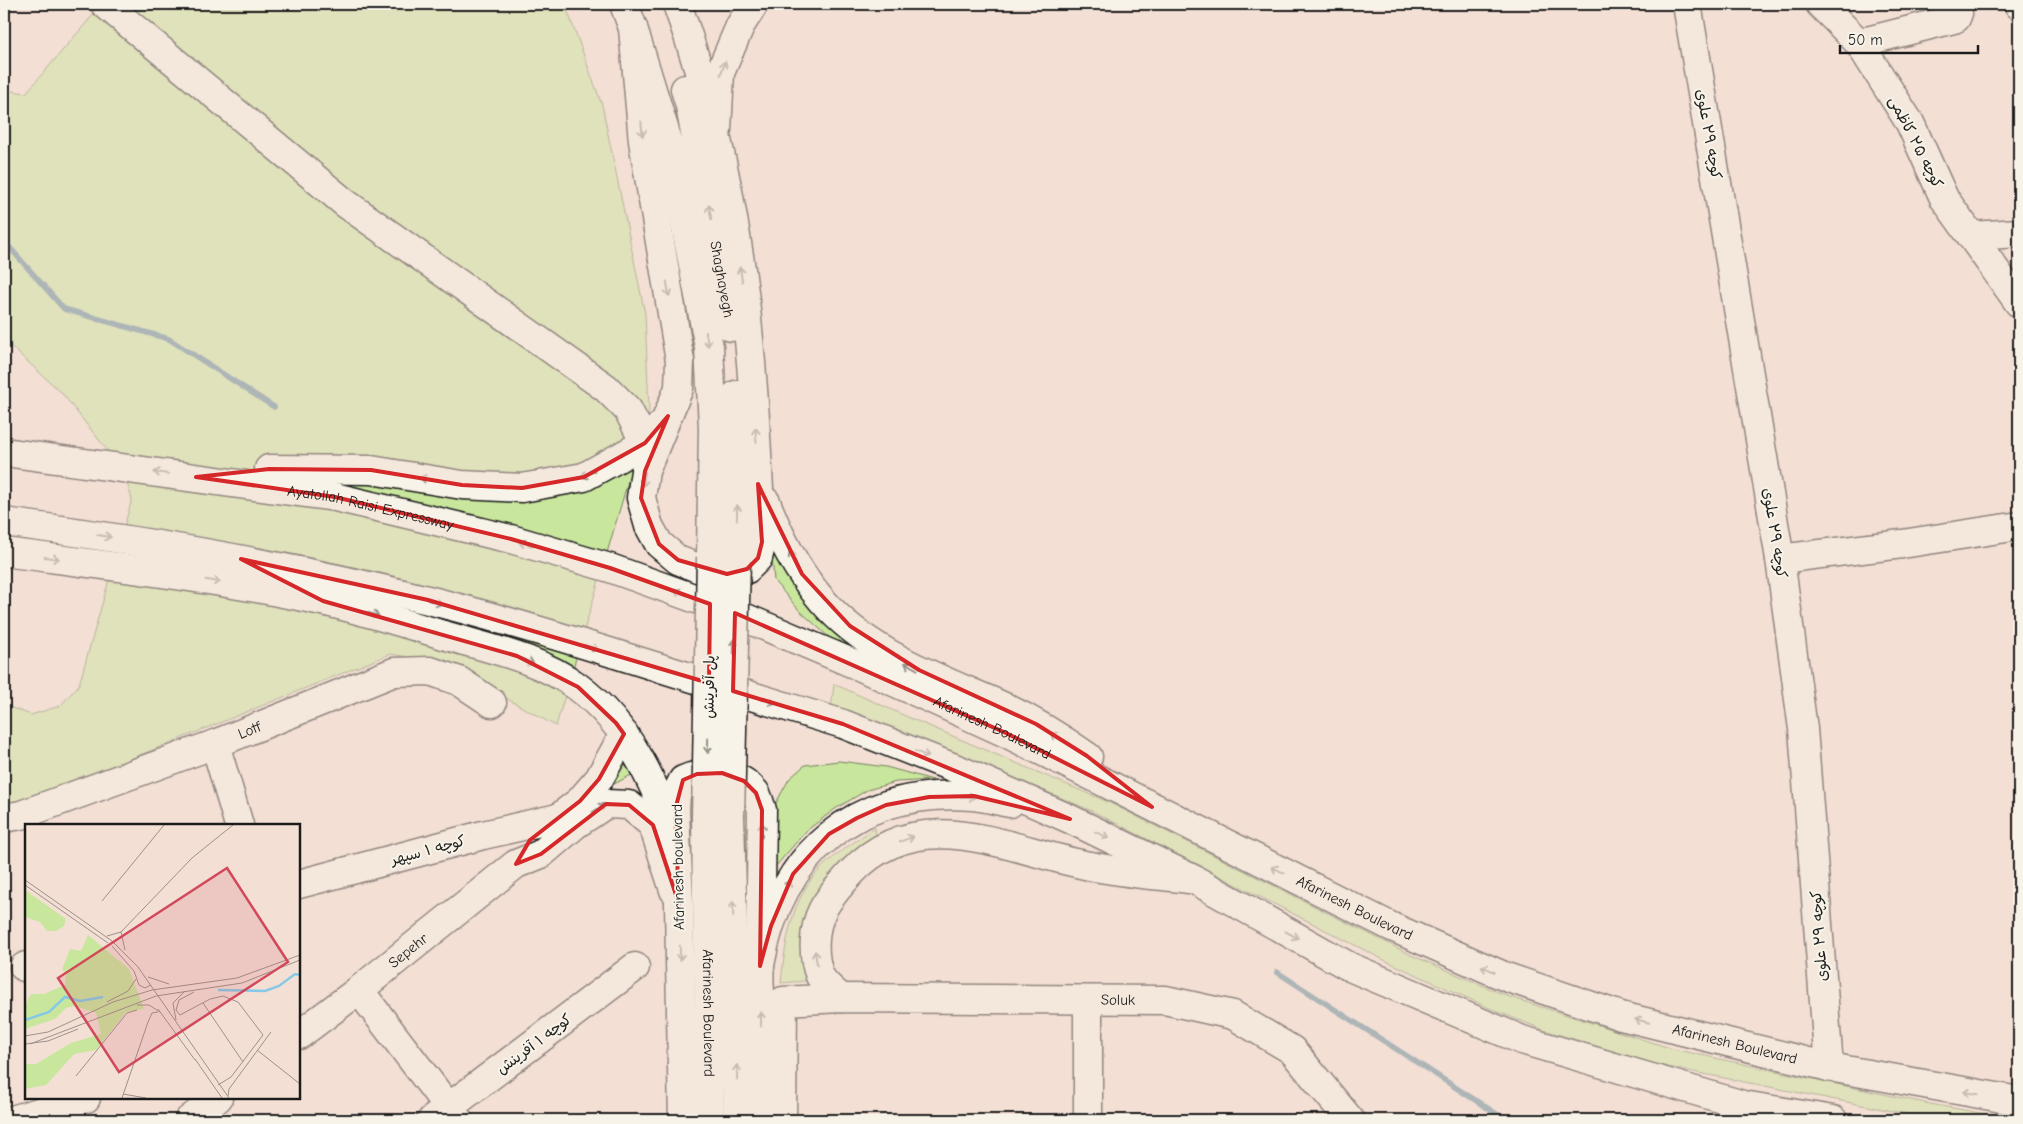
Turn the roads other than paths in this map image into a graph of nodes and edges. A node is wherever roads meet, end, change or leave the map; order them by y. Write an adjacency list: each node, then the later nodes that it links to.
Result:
1 (105, 4): 15 (main road)
2 (659, 4): 23 (main road, Shaghayegh, one-way to 2)
3 (677, 4): 10 (main road)
4 (754, 4): 10 (main road, one-way to 4)
5 (1687, 4): 24 (main road, کوچه ۲۹ علوی)
6 (1820, 4): 9 (main road, کوچه ۲۵ کاظمی)
7 (1955, 4): 9 (main road)
8 (629, 16): 14 (main road, one-way to 14); 23 (main road, Shaghayegh, one-way to 23)
9 (1859, 43): 12 (main road, کوچه ۲۵ کاظمی)
10 (716, 134): 18 (main road, one-way to 10)
11 (2019, 233): 12 (main road)
12 (1972, 236): 13 (main road, کوچه ۲۵ کاظمی)
13 (2019, 302)
14 (668, 416): 15 (main road); 18 (main road, one-way to 18)
15 (645, 443): 17 (main road, one-way to 17)
16 (4, 452): 17 (main road, Ayatollah Raisi Expressway, one-way to 16)
17 (196, 477): 26 (main road, Ayatollah Raisi Expressway, one-way to 17)
18 (758, 484): 30 (main road, one-way to 18)
19 (4, 522): 22 (main road, one-way to 22)
20 (2019, 526): 24 (main road)
21 (4, 552): 25 (main road, one-way to 25)
22 (241, 559): 25 (main road); 34 (main road, one-way to 34)
23 (724, 559): 31 (main road, پل آفرینش, bridge)
24 (1780, 559): 47 (main road, کوچه ۲۹ علوی)
25 (323, 601): 28 (main road, one-way to 28)
26 (727, 610): 30 (main road, Afarinesh Boulevard)
27 (492, 703): 29 (main road, Lotf)
28 (624, 734): 33 (main road, Sepehr); 36 (main road)
29 (215, 744): 32 (main road, Lotf); 35 (main road)
30 (1152, 807): 47 (main road, Afarinesh Boulevard, one-way to 30)
31 (718, 817): 55 (main road, Afarinesh Boulevard); 56 (main road, Afarinesh Boulevard, one-way to 31)
32 (4, 818)
33 (558, 818): 37 (main road, Sepehr); 39 (main road, کوچه ۱ سپهر)
34 (1070, 819): 38 (main road, one-way to 38); 41 (main road, one-way to 34)
35 (239, 824)
36 (676, 845): 40 (main road, Afarinesh boulevard); 41 (main road, Afarinesh boulevard, one-way to 36)
37 (516, 864): 40 (main road, Sepehr, one-way to 40); 43 (main road, Sepehr)
38 (1195, 880): 44 (main road, one-way to 38); 61 (main road, one-way to 61)
39 (300, 884)
40 (679, 904): 54 (main road, Afarinesh boulevard, one-way to 54)
41 (760, 966): 57 (main road, one-way to 41)
42 (635, 967): 51 (main road, کوچه ۱ آفرینش)
43 (359, 990): 46 (main road, Sepehr); 51 (main road)
44 (841, 998): 45 (main road, Soluk); 58 (main road, Soluk)
45 (1088, 1000): 59 (main road); 60 (main road, Soluk)
46 (300, 1031)
47 (1829, 1067): 50 (main road, Afarinesh Boulevard, one-way to 47)
48 (83, 1099): 52 (main road)
49 (217, 1099): 53 (main road)
50 (2019, 1101)
51 (446, 1116)
52 (12, 1120)
53 (189, 1120)
54 (683, 1120)
55 (710, 1120)
56 (738, 1120)
57 (763, 1120)
58 (782, 1120)
59 (1088, 1120)
60 (1350, 1120)
61 (1833, 1120)

